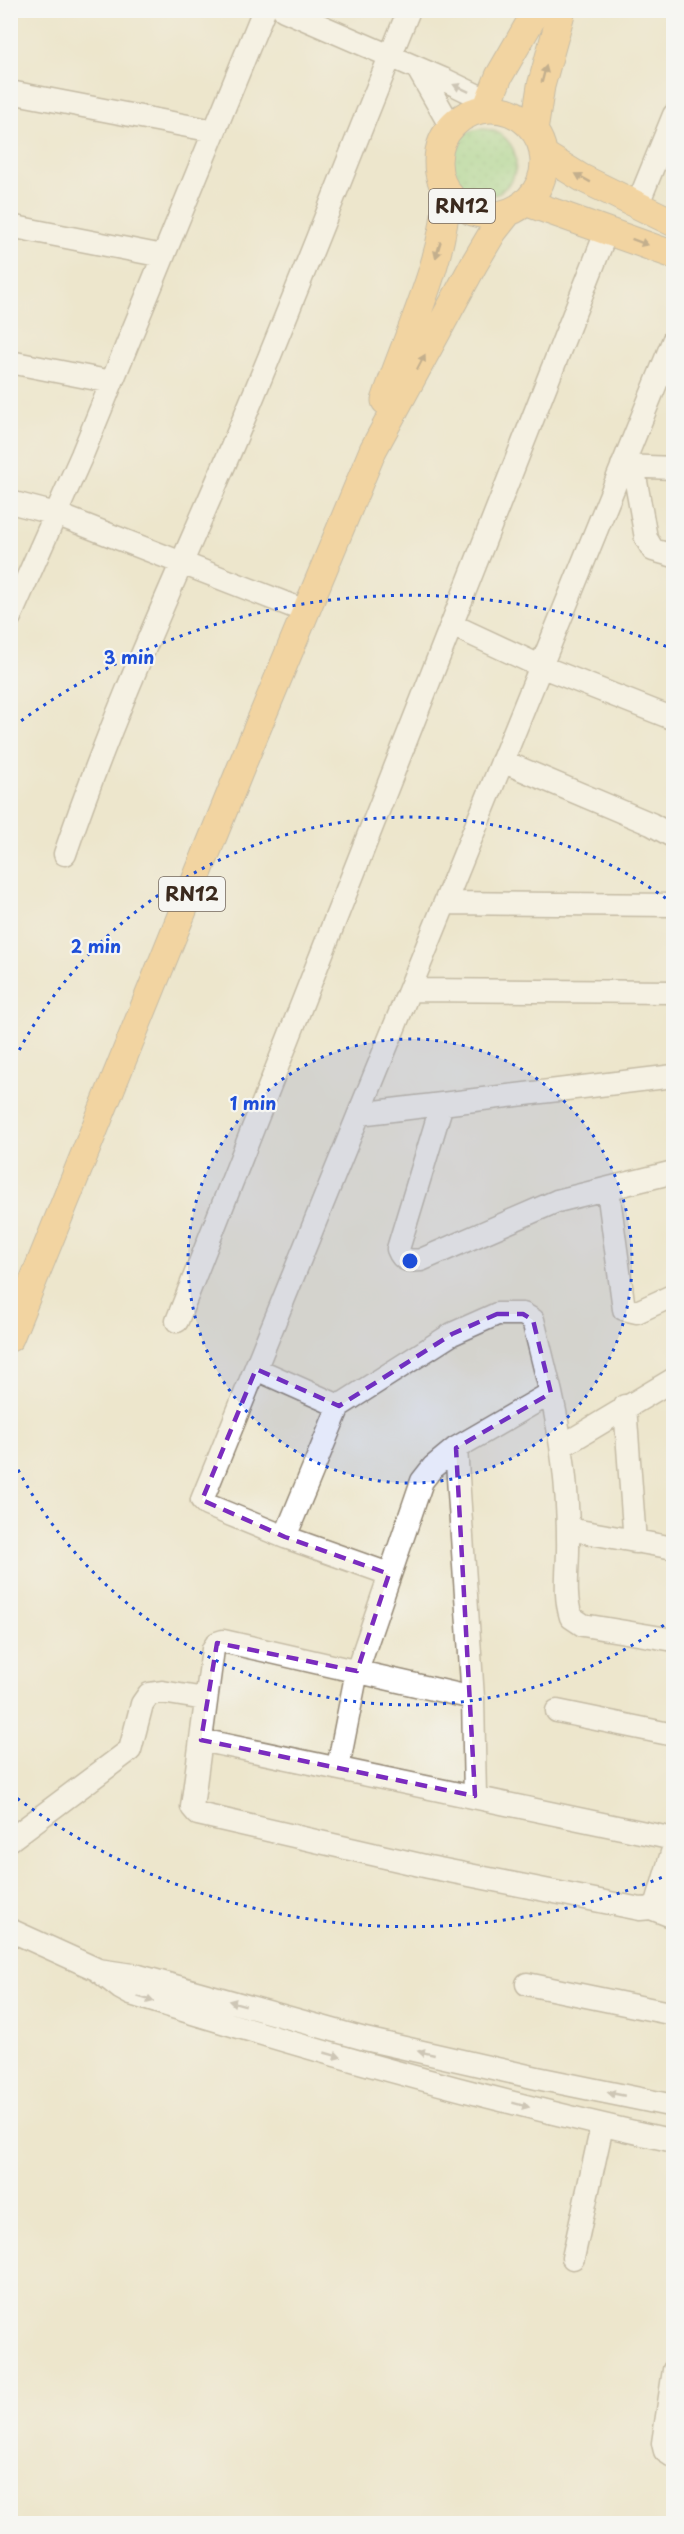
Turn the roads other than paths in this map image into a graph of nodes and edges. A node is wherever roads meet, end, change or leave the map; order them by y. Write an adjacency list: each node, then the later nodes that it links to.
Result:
1 (264, 10): 12 (street)
2 (284, 10): 6 (street)
3 (410, 10): 6 (street)
4 (537, 10): 9 (main road)
5 (562, 10): 13 (main road, RN12, one-way to 5)
6 (390, 57): 7 (street); 31 (street)
7 (417, 69): 9 (street, one-way to 7); 11 (street)
8 (10, 92): 12 (street)
9 (492, 107): 11 (main road); 13 (main road)
10 (674, 115): 15 (street)
11 (452, 127): 14 (main road, RN12)
12 (214, 131): 21 (street)
13 (538, 143): 15 (main road, one-way to 13); 16 (main road, RN12)
14 (447, 193): 16 (main road, RN12); 25 (main road, RN12, one-way to 25)
15 (638, 206): 17 (main road)
16 (516, 207): 19 (main road); 25 (main road, RN12, one-way to 16)
17 (674, 223)
18 (10, 226): 21 (street)
19 (607, 230): 20 (main road, one-way to 20); 34 (street)
20 (674, 255)
21 (163, 256): 24 (street)
22 (674, 339): 26 (street)
23 (10, 362): 24 (street)
24 (112, 382): 29 (street)
25 (373, 450): 32 (main road, RN12)
26 (627, 466): 27 (street); 30 (street); 35 (street)
27 (674, 468)
28 (10, 502): 29 (street)
29 (56, 514): 31 (street); 33 (street)
30 (674, 556)
31 (182, 562): 32 (street); 39 (street)
32 (305, 611): 51 (main road, RN12)
33 (10, 617)
34 (452, 625): 35 (street); 50 (street)
35 (540, 666): 36 (street); 37 (street)
36 (674, 719)
37 (502, 761): 38 (street); 40 (street)
38 (674, 837)
39 (65, 854)
40 (445, 903): 41 (street); 42 (street)
41 (674, 905)
42 (410, 990): 43 (street); 46 (street)
43 (674, 992)
44 (674, 1076): 45 (street)
45 (442, 1104): 46 (street); 48 (street)
46 (360, 1114): 52 (street)
47 (674, 1172): 48 (street)
48 (608, 1190): 49 (street)
49 (674, 1295)
50 (177, 1321)
51 (10, 1338)
52 (256, 1369): 55 (street); 60 (street)
53 (674, 1379): 56 (street)
54 (551, 1393): 55 (street); 57 (street); 58 (street)
55 (339, 1406): 60 (street)
56 (626, 1406): 57 (street); 61 (street)
57 (562, 1446): 59 (street)
58 (456, 1448): 63 (street); 66 (street)
59 (568, 1529): 61 (street); 64 (street)
60 (285, 1537): 63 (street)
61 (635, 1542): 62 (street)
62 (674, 1548)
63 (389, 1574): 65 (street)
64 (674, 1640)
65 (357, 1671): 66 (street); 67 (street); 71 (street)
66 (473, 1698): 72 (street)
67 (206, 1699): 70 (street); 74 (street)
68 (557, 1711): 69 (street)
69 (674, 1735)
70 (201, 1740): 71 (street); 76 (street)
71 (338, 1767): 72 (street)
72 (475, 1796): 73 (street)
73 (674, 1839)
74 (10, 1840)
75 (674, 1846): 76 (street)
76 (651, 1908): 77 (street)
77 (674, 1917)
78 (10, 1930): 79 (street)
79 (96, 1969): 82 (street, one-way to 79); 83 (street, one-way to 83)
80 (526, 1983): 81 (street)
81 (674, 2014)
82 (674, 2106)
83 (602, 2126): 84 (street); 85 (street)
84 (674, 2141)
85 (573, 2258)
86 (674, 2370): 87 (street)
87 (674, 2457)

